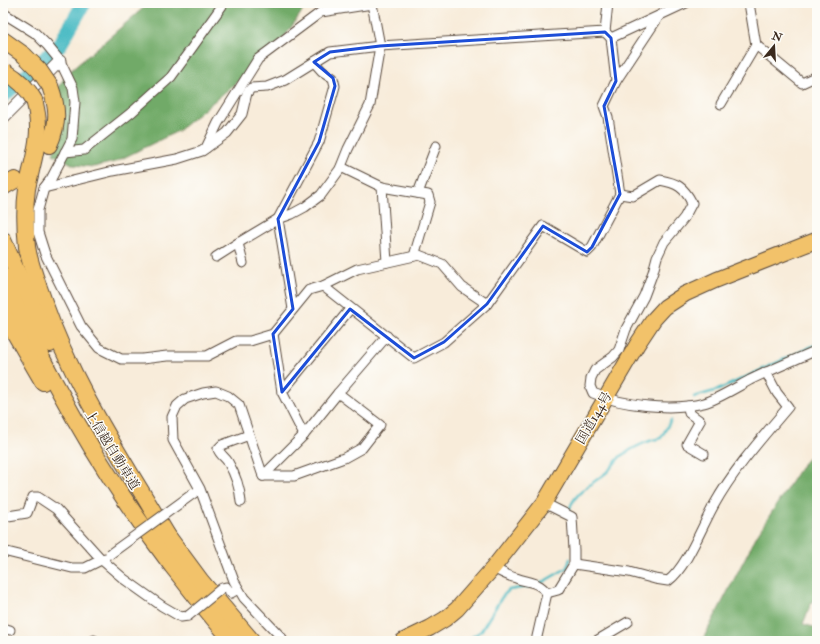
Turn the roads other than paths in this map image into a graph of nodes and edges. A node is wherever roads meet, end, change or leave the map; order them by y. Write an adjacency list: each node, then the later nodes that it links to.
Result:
1 (224, 3): 21 (street)
2 (608, 3): 7 (street)
3 (686, 3): 6 (street)
4 (749, 3): 10 (street)
5 (3, 13): 11 (street)
6 (659, 16): 7 (street); 15 (street)
7 (608, 35): 9 (street); 15 (street)
8 (3, 40): 18 (highway, bridge)
9 (380, 46): 12 (street); 20 (street); 22 (street)
10 (756, 46): 14 (street); 16 (street)
11 (58, 58): 17 (street); 21 (street)
12 (314, 62): 20 (street); 27 (street)
13 (4, 71): 58 (highway, bridge)
14 (817, 76)
15 (616, 81): 26 (street)
16 (721, 104)
17 (3, 118)
18 (49, 145)
19 (436, 146): 25 (street)
20 (206, 148): 24 (street)
21 (65, 152): 24 (street)
22 (341, 167): 23 (street); 27 (street)
23 (382, 187): 25 (street); 33 (street)
24 (44, 188): 41 (street)
25 (418, 193): 31 (street)
26 (620, 194): 37 (street); 47 (street)
27 (278, 219): 30 (street); 38 (street)
28 (3, 240): 58 (highway, 上信越自動車道)
29 (817, 240): 47 (highway, 国道144号)
30 (238, 243): 32 (street); 34 (street)
31 (414, 256): 33 (street); 37 (street)
32 (216, 257)
33 (387, 262): 36 (street)
34 (243, 263)
35 (3, 276): 56 (highway, 上信越自動車道)
36 (323, 286): 38 (street); 39 (street)
37 (486, 304): 42 (street)
38 (293, 309): 41 (street)
39 (350, 309): 42 (street); 45 (street)
40 (3, 314): 56 (highway)
41 (273, 334): 45 (street)
42 (387, 336): 46 (street)
43 (817, 350): 44 (street)
44 (766, 372): 48 (street); 61 (street)
45 (282, 392): 50 (street)
46 (338, 393): 50 (street); 52 (street)
47 (606, 398): 48 (street); 55 (highway, 国道144号)
48 (688, 406): 51 (street)
49 (249, 435): 52 (street); 53 (street); 54 (street)
50 (304, 435): 52 (street)
51 (704, 454)
52 (263, 476)
53 (197, 491): 60 (street, bridge); 64 (street)
54 (241, 502)
55 (544, 503): 61 (street); 62 (highway, 国道144号)
56 (128, 505): 66 (highway, 上信越自動車道)
57 (3, 514): 60 (street)
58 (170, 540): 67 (highway, 上信越自動車道)
59 (3, 551): 60 (street)
60 (102, 560): 64 (street, bridge)
61 (574, 564): 63 (street)
62 (493, 568): 63 (street); 69 (highway, 国道144号)
63 (541, 587): 70 (street)
64 (238, 589): 68 (street)
65 (628, 622): 71 (street)
66 (233, 641)
67 (252, 641)
68 (282, 641)
69 (402, 641)
70 (536, 641)
71 (596, 641)

